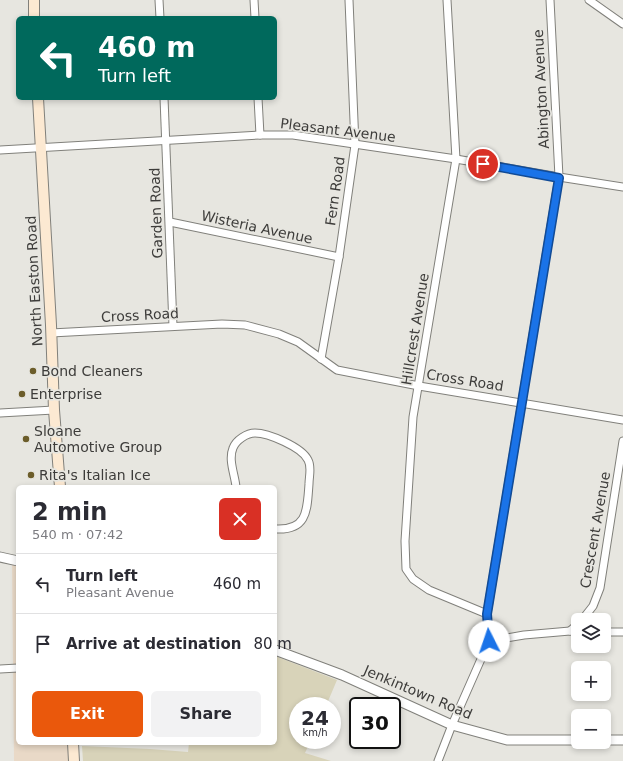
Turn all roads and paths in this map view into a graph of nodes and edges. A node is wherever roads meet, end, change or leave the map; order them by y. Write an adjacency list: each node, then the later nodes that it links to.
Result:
1 (34, 0): 8 (main road)
2 (159, 0): 9 (street)
3 (254, 0): 10 (street)
4 (349, 0): 17 (street, Fern Road)
5 (447, 0): 20 (street, Hillcrest Avenue)
6 (550, 0): 21 (street, Abington Avenue)
7 (589, 0): 11 (street)
8 (34, 16)
9 (160, 16)
10 (255, 16)
11 (623, 24)
12 (38, 100): 18 (main road, North Easton Road)
13 (164, 100): 16 (street, Garden Road)
14 (258, 100): 15 (street)
15 (260, 135): 16 (street, Pleasant Avenue); 17 (street, Pleasant Avenue)
16 (166, 140): 18 (street, Pleasant Avenue); 23 (street, Garden Road)
17 (355, 145): 20 (street, Pleasant Avenue); 24 (street, Fern Road)
18 (40, 148): 19 (street, Pleasant Avenue); 26 (main road, North Easton Road)
19 (0, 150)
20 (456, 159): 21 (street, Pleasant Avenue); 28 (street, Hillcrest Avenue)
21 (559, 178): 22 (street, Pleasant Avenue); 29 (street, Abington Avenue)
22 (623, 187)
23 (170, 222): 24 (street, Wisteria Avenue); 25 (street, Garden Road)
24 (339, 257): 27 (street, Fern Road)
25 (174, 326): 26 (street, Cross Road); 27 (street, Cross Road)
26 (51, 333): 30 (main road, North Easton Road)
27 (321, 359): 28 (street, Cross Road)
28 (419, 386): 29 (street, Cross Road); 40 (street, Hillcrest Avenue)
29 (521, 403): 32 (street, Cross Road); 40 (street, Abington Avenue)
30 (54, 410): 31 (street); 34 (main road, North Easton Road)
31 (0, 413)
32 (623, 420)
33 (623, 441): 39 (street, Crescent Avenue)
34 (60, 485)
35 (236, 485): 36 (street)
36 (277, 529)
37 (0, 557): 38 (street)
38 (16, 561)
39 (588, 613)
40 (487, 614): 44 (street, Abington Avenue)
41 (571, 631): 44 (street)
42 (611, 632): 43 (street)
43 (623, 632)
44 (489, 641): 48 (street, Abington Avenue)
45 (277, 651): 48 (street, Jenkintown Road)
46 (16, 668): 47 (street)
47 (0, 670)
48 (452, 725): 49 (street, Jenkintown Road); 54 (street, Abington Avenue)
49 (571, 740)
50 (611, 740): 51 (street)
51 (623, 740)
52 (73, 745): 53 (main road)
53 (74, 761)
54 (438, 761)

